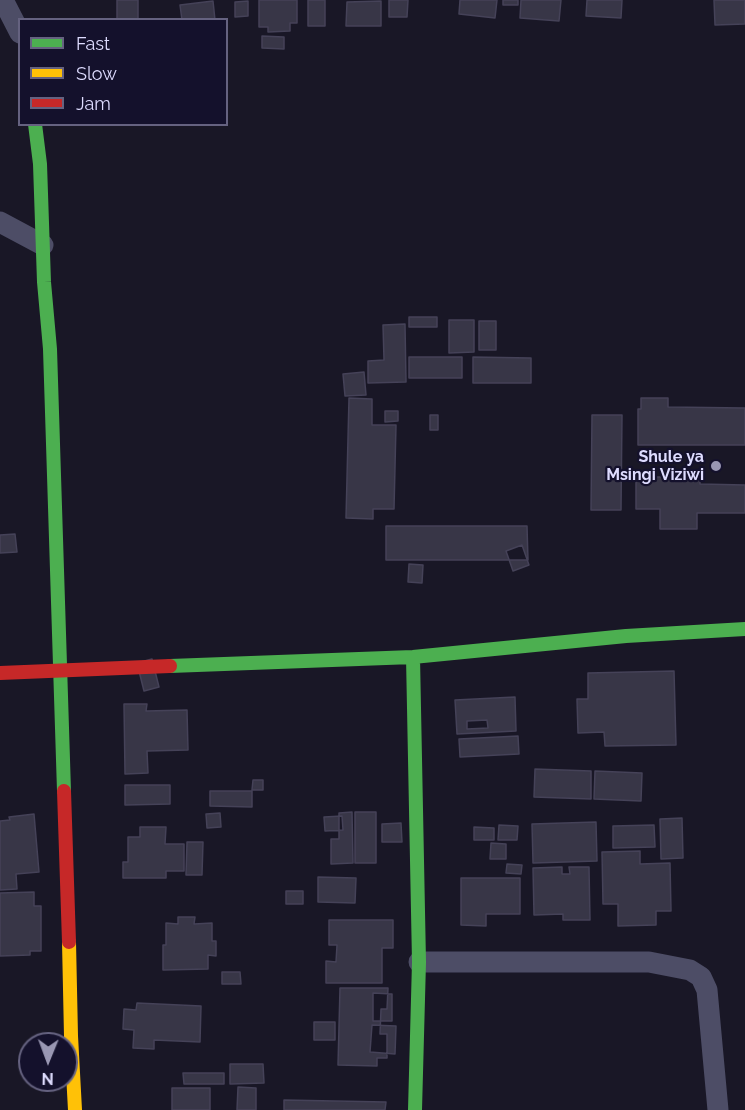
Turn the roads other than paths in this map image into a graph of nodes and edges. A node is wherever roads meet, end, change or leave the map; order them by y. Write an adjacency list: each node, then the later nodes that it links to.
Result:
1 (3, 0): 2 (street)
2 (18, 29)
3 (36, 126): 5 (street)
4 (0, 222): 5 (street)
5 (43, 245): 8 (street)
6 (745, 629): 7 (street)
7 (413, 657): 8 (street); 10 (street)
8 (61, 670): 9 (street); 11 (street)
9 (0, 673)
10 (419, 962): 12 (street); 13 (street)
11 (75, 1110)
12 (415, 1110)
13 (718, 1110)

